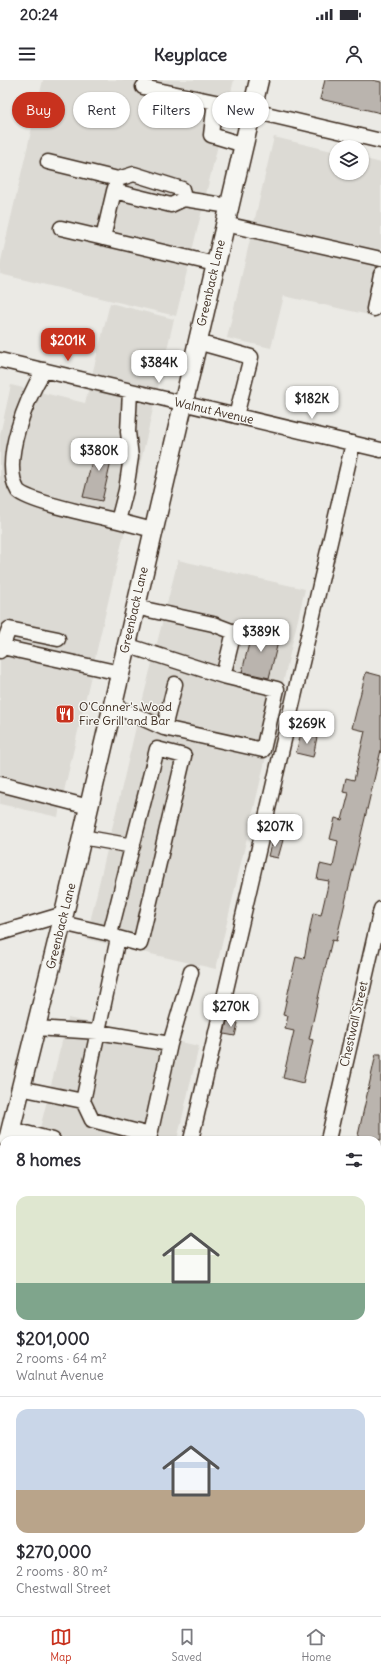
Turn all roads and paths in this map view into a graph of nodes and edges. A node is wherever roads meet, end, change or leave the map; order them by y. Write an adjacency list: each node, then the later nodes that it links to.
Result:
1 (259, 80): 3 (main road, Greenback Lane)
2 (143, 86): 4 (street)
3 (256, 92)
4 (212, 101)
5 (269, 114): 8 (street)
6 (212, 127): 9 (street)
7 (248, 128): 9 (main road, Greenback Lane)
8 (381, 141)
9 (244, 145): 13 (main road, Greenback Lane)
10 (48, 162): 11 (street)
11 (116, 185): 12 (street); 12 (street); 16 (street)
12 (184, 199): 13 (street)
13 (229, 206): 14 (main road, Greenback Lane)
14 (225, 224): 17 (street); 18 (main road, Greenback Lane)
15 (60, 228): 16 (street)
16 (103, 238): 18 (street)
17 (381, 259)
18 (216, 264): 21 (main road, Greenback Lane)
19 (381, 274): 20 (street)
20 (374, 309)
21 (197, 342): 25 (main road, Greenback Lane); 26 (street)
22 (0, 360): 23 (street, Walnut Avenue)
23 (44, 370): 24 (street, Walnut Avenue); 29 (street)
24 (130, 391): 25 (street, Walnut Avenue); 29 (street)
25 (182, 403): 26 (street, Walnut Avenue); 30 (main road, Greenback Lane)
26 (236, 416): 27 (street, Walnut Avenue)
27 (353, 443): 28 (street, Walnut Avenue); 56 (street)
28 (381, 450)
29 (118, 521): 30 (street)
30 (153, 530): 31 (main road, Greenback Lane)
31 (135, 608): 33 (main road, Greenback Lane); 36 (street)
32 (58, 639): 34 (street)
33 (126, 645): 35 (main road, Greenback Lane); 36 (street)
34 (1, 649): 35 (street)
35 (120, 673): 38 (main road, Greenback Lane)
36 (223, 676): 39 (street)
37 (175, 684): 39 (street)
38 (112, 705): 39 (street); 41 (main road, Greenback Lane)
39 (164, 728)
40 (0, 784): 41 (street)
41 (89, 807): 42 (main road, Greenback Lane)
42 (82, 837): 43 (street); 45 (main road, Greenback Lane)
43 (133, 846): 47 (street); 47 (street)
44 (381, 909): 57 (street, Chestwall Street)
45 (63, 919): 46 (street); 47 (street); 49 (main road, Greenback Lane)
46 (0, 933)
47 (114, 936): 50 (street)
48 (191, 972): 51 (street)
49 (36, 1028): 50 (street); 52 (main road, Greenback Lane)
50 (98, 1032): 51 (street); 53 (street)
51 (170, 1044): 53 (street)
52 (20, 1088): 53 (street); 54 (main road, Greenback Lane)
53 (83, 1101)
54 (9, 1134): 55 (street)
55 (24, 1136)
56 (193, 1136)
57 (329, 1136)

